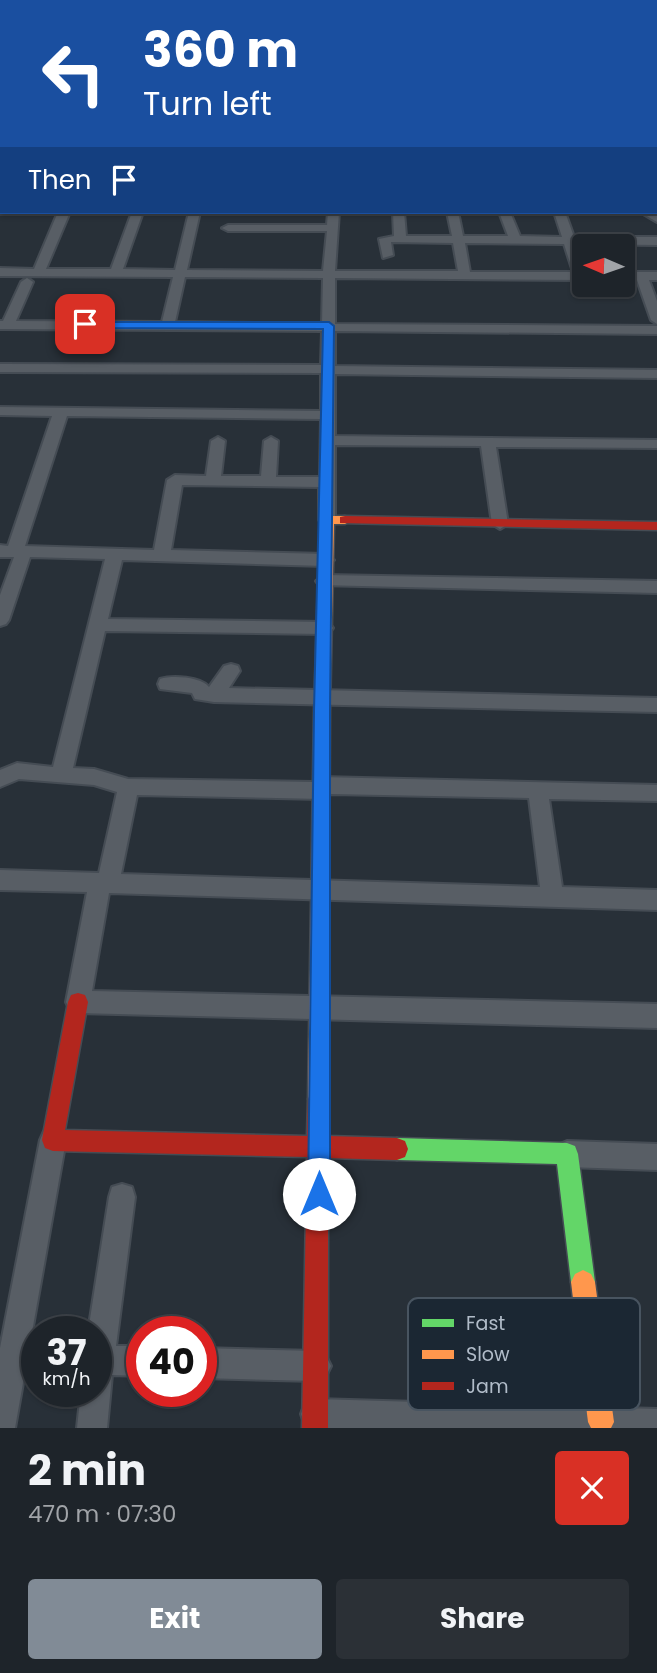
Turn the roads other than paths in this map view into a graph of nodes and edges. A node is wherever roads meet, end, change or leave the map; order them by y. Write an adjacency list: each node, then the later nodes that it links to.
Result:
1 (63, 214): 21 (street)
2 (136, 214): 22 (street)
3 (194, 214): 23 (street)
4 (257, 214): 11 (street)
5 (333, 214): 12 (street)
6 (398, 214): 13 (street)
7 (454, 214): 14 (street)
8 (506, 214): 15 (street)
9 (561, 214): 16 (street)
10 (228, 228): 11 (street)
11 (256, 228): 12 (street)
12 (333, 228): 24 (street)
13 (400, 239): 14 (street); 19 (street)
14 (460, 239): 15 (street); 25 (street)
15 (515, 240): 16 (street)
16 (571, 240): 17 (street); 18 (street)
17 (657, 241)
18 (572, 243)
19 (387, 255)
20 (0, 272): 21 (street)
21 (39, 272): 22 (street)
22 (116, 273): 23 (street)
23 (179, 273): 24 (street); 32 (street)
24 (329, 274): 25 (street); 34 (street)
25 (465, 275): 26 (street)
26 (572, 276)
27 (635, 276): 28 (street)
28 (642, 276): 29 (street); 31 (street)
29 (657, 276)
30 (27, 282): 33 (street)
31 (657, 320)
32 (168, 324): 33 (street); 34 (street)
33 (4, 325)
34 (329, 326): 35 (street); 37 (street)
35 (657, 330)
36 (0, 368): 37 (street)
37 (330, 370): 38 (street); 41 (street)
38 (657, 374)
39 (0, 411): 40 (street)
40 (61, 412): 41 (street); 53 (street)
41 (329, 415): 42 (street)
42 (329, 440): 45 (street); 49 (street)
43 (218, 441): 47 (street)
44 (271, 441): 48 (street)
45 (488, 442): 46 (street); 51 (street)
46 (657, 444)
47 (213, 481): 48 (street); 55 (street)
48 (268, 481): 49 (street)
49 (328, 482): 50 (street)
50 (327, 520): 51 (street); 56 (street)
51 (500, 524): 52 (street)
52 (657, 526)
53 (13, 551): 54 (street); 59 (street)
54 (116, 554): 55 (street); 60 (street)
55 (161, 556): 56 (street)
56 (326, 560): 57 (street)
57 (325, 582): 58 (street); 61 (street)
58 (657, 587)
59 (0, 620)
60 (99, 625): 61 (street); 67 (street)
61 (324, 628): 65 (street)
62 (231, 671): 64 (street)
63 (167, 684): 64 (street)
64 (214, 695): 65 (street)
65 (322, 699): 66 (street); 70 (street)
66 (657, 705)
67 (61, 776): 68 (street); 69 (street)
68 (0, 779)
69 (128, 787): 70 (street); 74 (street)
70 (322, 788): 71 (street); 75 (street)
71 (538, 790): 72 (street); 76 (street)
72 (657, 793)
73 (0, 880): 74 (street)
74 (104, 883): 75 (street); 78 (street)
75 (321, 888): 76 (street); 79 (street)
76 (552, 896): 77 (street)
77 (657, 900)
78 (79, 1002): 79 (street); 81 (street)
79 (321, 1007): 80 (street); 82 (street)
80 (657, 1016)
81 (53, 1140): 82 (street); 95 (street)
82 (319, 1146): 83 (street); 89 (street)
83 (567, 1154): 84 (street); 86 (street)
84 (657, 1157)
85 (122, 1197): 87 (street)
86 (585, 1298)
87 (106, 1316)
88 (217, 1363): 89 (street)
89 (316, 1366): 92 (street)
90 (94, 1407): 96 (street)
91 (599, 1410): 93 (street)
92 (316, 1421): 93 (street)
93 (601, 1422): 94 (street)
94 (657, 1424)
95 (0, 1428)
96 (92, 1428)

